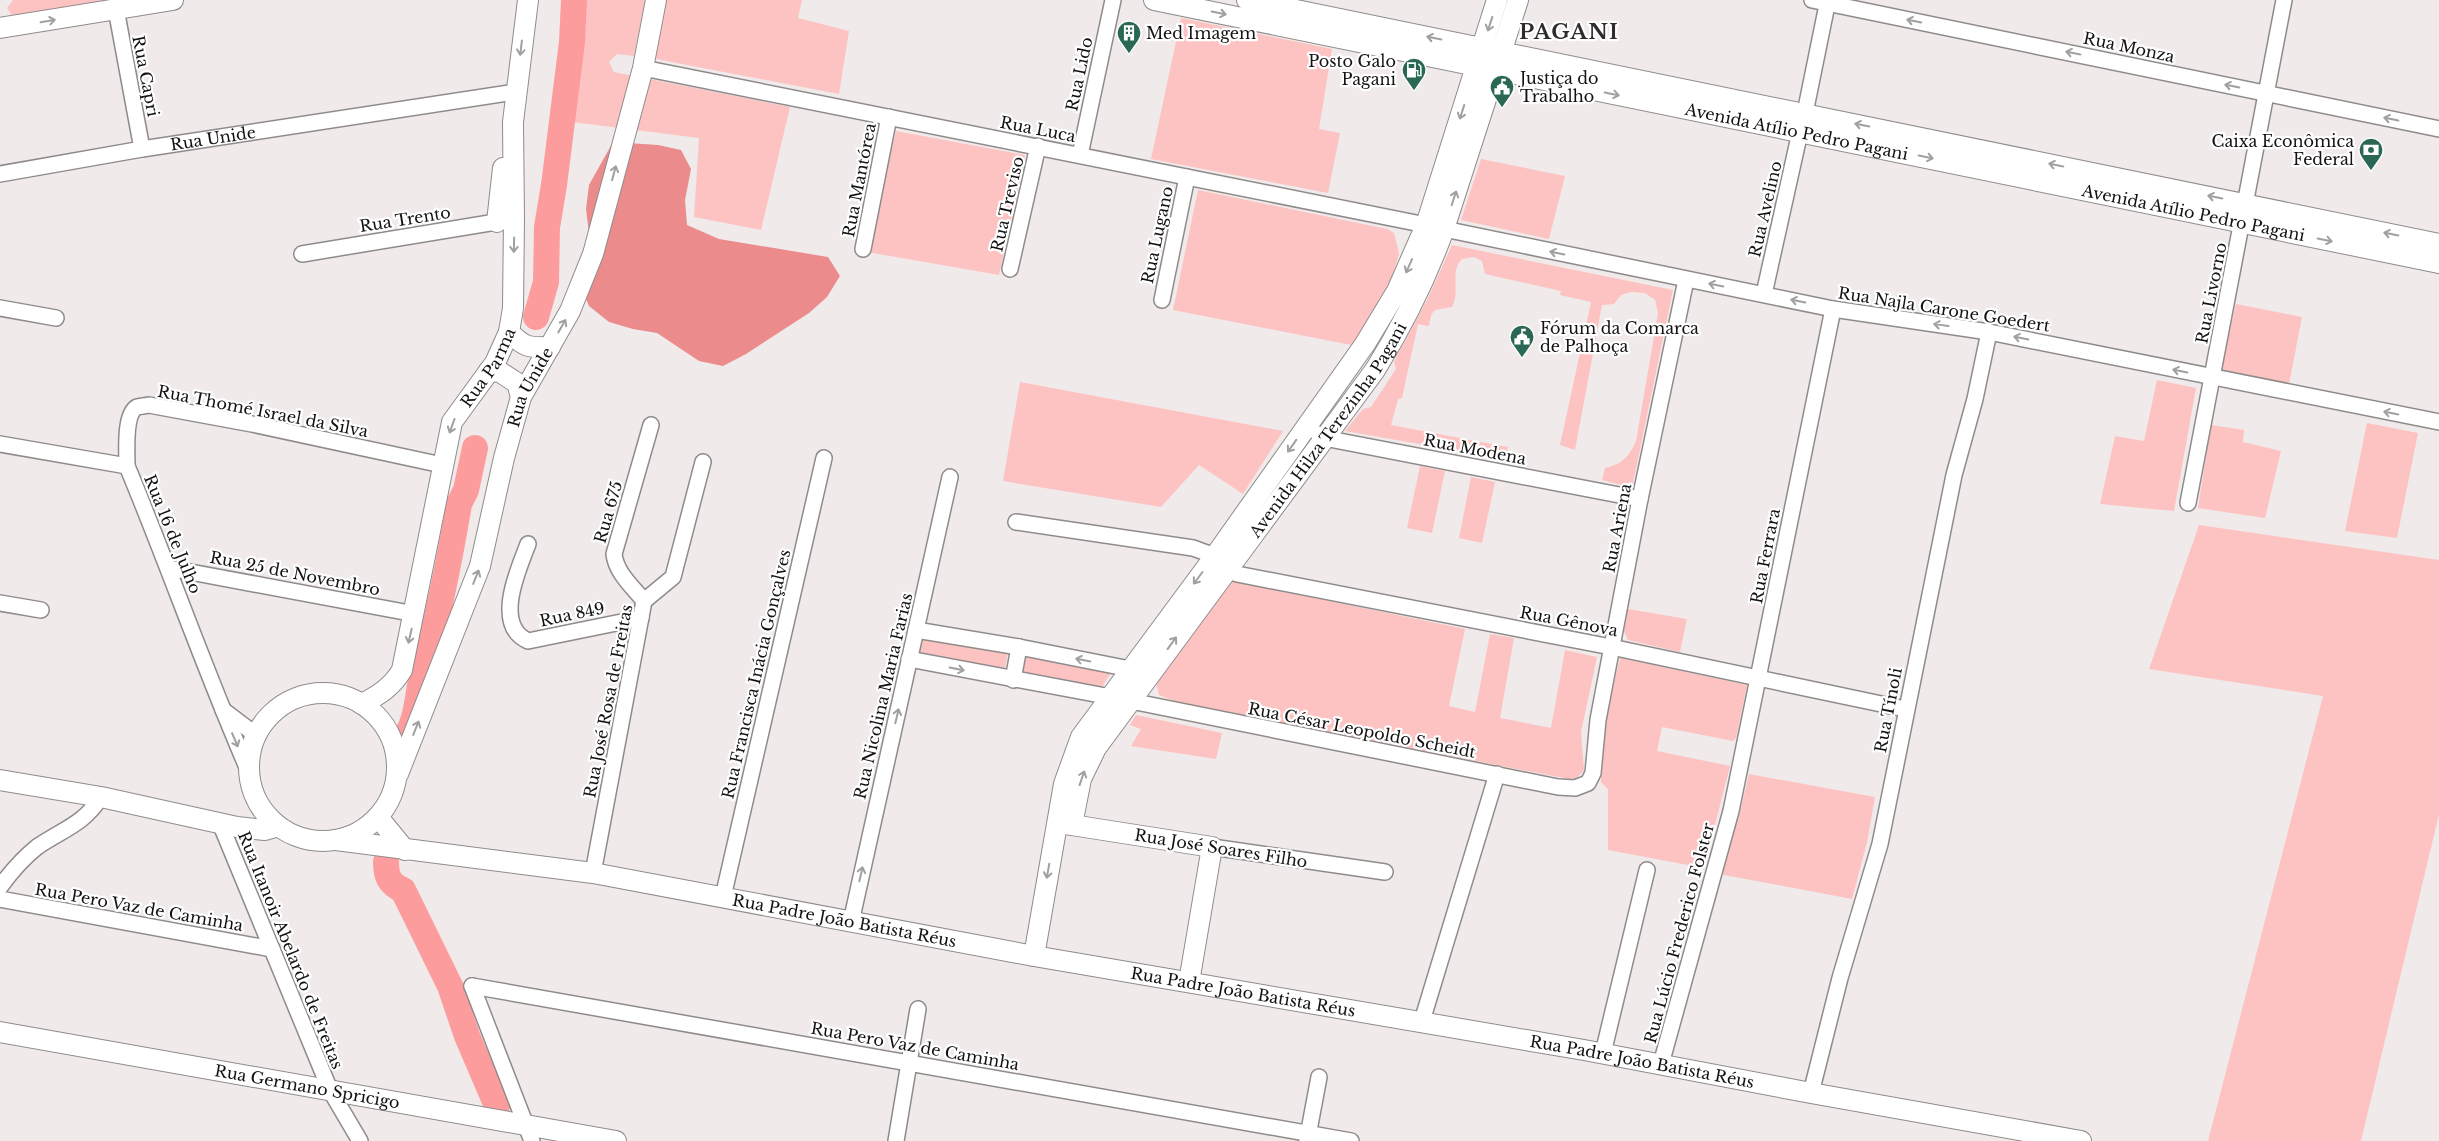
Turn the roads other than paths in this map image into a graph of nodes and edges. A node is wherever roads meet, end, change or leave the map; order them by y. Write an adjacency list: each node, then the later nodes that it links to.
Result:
1 (173, 0): 12 (main road)
2 (528, 0): 16 (main road, Rua Parma, one-way to 16)
3 (656, 0): 15 (main road, Rua Unide)
4 (1113, 0): 23 (street, Rua Lido)
5 (1154, 0): 14 (main road, Avenida Atílio Pedro Pagani, one-way to 14)
6 (1247, 0): 14 (main road, Avenida Atílio Pedro Pagani, one-way to 6)
7 (1497, 0): 14 (main road, Avenida Hilza Terezinha Pagani, one-way to 14)
8 (1518, 0): 14 (main road, Avenida Hilza Terezinha Pagani)
9 (1812, 0): 11 (street, Rua Monza)
10 (2284, 0): 17 (street, Rua Livorno)
11 (1828, 2): 17 (street, Rua Monza, one-way to 11); 19 (street, Rua Avelino)
12 (116, 10): 13 (main road, one-way to 12); 22 (street, Rua Capri)
13 (1, 27)
14 (1489, 59): 19 (main road, Avenida Atílio Pedro Pagani); 28 (main road, Avenida Hilza Terezinha Pagani)
15 (643, 68): 18 (street, Rua Luca); 42 (main road, Rua Unide, one-way to 15)
16 (515, 92): 22 (street, Rua Unide); 27 (main road, Rua Parma)
17 (2268, 93): 20 (street, Rua Monza, one-way to 17); 26 (street, Rua Livorno)
18 (889, 116): 21 (street, Rua Luca); 30 (street, Rua Mantórea)
19 (1802, 123): 26 (main road, Avenida Atílio Pedro Pagani); 35 (street, Rua Avelino)
20 (2439, 129)
21 (1038, 146): 23 (street, Rua Luca); 33 (street, Rua Treviso)
22 (142, 149): 24 (street, Rua Unide)
23 (1080, 155): 25 (street, Rua Luca)
24 (0, 174)
25 (1187, 177): 28 (street, Rua Luca); 36 (street, Rua Lugano)
26 (2243, 213): 29 (main road, Avenida Atílio Pedro Pagani, one-way to 26); 32 (main road, Avenida Atílio Pedro Pagani, one-way to 32); 44 (street, Rua Livorno)
27 (506, 221): 31 (street, Rua Trento); 40 (main road, Rua Parma, one-way to 40)
28 (1435, 227): 34 (street, Rua Najla Carone Goedert, one-way to 28); 46 (main road, Avenida Hilza Terezinha Pagani, one-way to 46); 47 (main road, Avenida Hilza Terezinha Pagani)
29 (2439, 244)
30 (863, 249)
31 (302, 254)
32 (2439, 263)
33 (1010, 269)
34 (1686, 280): 35 (street, Rua Najla Carone Goedert, one-way to 34); 58 (street, Rua Ariena)
35 (1764, 294): 38 (street, Rua Najla Carone Goedert, one-way to 35)
36 (1162, 300)
37 (0, 308): 39 (street)
38 (1833, 308): 41 (street, Rua Najla Carone Goedert, one-way to 38); 74 (street, Rua Ferrara)
39 (56, 318)
40 (508, 332): 42 (main road); 43 (main road, Rua Parma)
41 (1989, 332): 44 (street, Rua Najla Carone Goedert, one-way to 41); 79 (street, Rua Tínoli)
42 (550, 348): 45 (main road, Rua Unide)
43 (489, 372): 45 (main road); 56 (main road, Rua Parma, one-way to 56)
44 (2213, 377): 48 (street, Rua Najla Carone Goedert, one-way to 44); 59 (street, Rua Livorno)
45 (521, 397): 82 (main road, Rua Unide, one-way to 45)
46 (1327, 397): 47 (main road); 50 (main road, Avenida Hilza Terezinha Pagani)
47 (1346, 409): 51 (main road, Avenida Hilza Terezinha Pagani)
48 (2439, 422)
49 (651, 425): 64 (street, Rua 675)
50 (1306, 426): 51 (street, Rua Modena); 62 (main road, Avenida Hilza Terezinha Pagani, one-way to 62)
51 (1324, 438): 58 (street, Rua Modena); 62 (main road, Avenida Hilza Terezinha Pagani)
52 (0, 444): 55 (street, Rua 16 de Julho)
53 (824, 458): 100 (street, Rua Francisca Inácia Gonçalves)
54 (703, 462): 64 (street, Rua José Rosa de Freitas)
55 (127, 466): 56 (street, Rua Thomé Israel da Silva); 63 (street, Rua 16 de Julho)
56 (442, 466): 67 (main road, Rua Parma)
57 (950, 477): 69 (street, Rua Nicolina Maria Farias)
58 (1640, 499): 71 (street, Rua Ariena)
59 (2188, 503)
60 (1016, 522): 62 (street, Rua Gênova)
61 (528, 544): 68 (street, Rua 849)
62 (1221, 562): 71 (street, Rua Gênova); 73 (main road, Avenida Hilza Terezinha Pagani, one-way to 73); 76 (main road, Avenida Hilza Terezinha Pagani, one-way to 62)
63 (169, 568): 67 (street, Rua 25 de Novembro); 78 (street, Rua 16 de Julho)
64 (644, 601): 68 (street, Rua José Rosa de Freitas)
65 (0, 603): 66 (street)
66 (41, 610)
67 (415, 614): 77 (main road, Rua Parma, one-way to 77)
68 (641, 618): 98 (street, Rua José Rosa de Freitas)
69 (916, 630): 70 (street); 72 (street, Rua Nicolina Maria Farias)
70 (1019, 647): 73 (street, one-way to 70); 75 (street)
71 (1611, 647): 74 (street, Rua Gênova); 85 (street, Rua Ariena)
72 (909, 659): 75 (street, Rua César Leopoldo Scheidt, one-way to 75); 102 (street, Rua Nicolina Maria Farias, one-way to 72)
73 (1130, 669): 76 (main road, Avenida Hilza Terezinha Pagani)
74 (1758, 677): 79 (street, Rua Gênova); 88 (street, Rua Ferrara)
75 (1013, 680): 76 (street, Rua César Leopoldo Scheidt)
76 (1120, 700): 83 (street, Rua César Leopoldo Scheidt); 90 (main road, Avenida Hilza Terezinha Pagani)
77 (362, 704): 80 (main road); 82 (main road)
78 (222, 709): 80 (street); 81 (street, Rua 16 de Julho, one-way to 81)
79 (1905, 709): 114 (street, Rua Tínoli)
80 (256, 735): 81 (main road)
81 (249, 772): 87 (main road)
82 (398, 774): 89 (main road)
83 (1497, 774): 85 (street, Rua César Leopoldo Scheidt); 107 (street)
84 (0, 780): 86 (main road)
85 (1588, 783)
86 (101, 797): 91 (main road); 99 (street)
87 (259, 804): 91 (main road); 92 (main road)
88 (1731, 811): 111 (street, Rua Lúcio Frederico Folster)
89 (378, 817): 93 (main road); 95 (main road)
90 (1064, 824): 94 (main road, Rua José Soares Filho); 104 (main road, Avenida Hilza Terezinha Pagani, one-way to 104)
91 (229, 825): 92 (main road); 103 (street, Rua Itanoir Abelardo de Freitas)
92 (278, 826): 93 (main road)
93 (336, 840): 95 (main road, Rua Padre João Batista Réus)
94 (1212, 847): 97 (street, Rua José Soares Filho); 105 (main road)
95 (404, 850): 98 (main road, Rua Padre João Batista Réus)
96 (1647, 870): 109 (street)
97 (1384, 872)
98 (593, 874): 100 (main road, Rua Padre João Batista Réus)
99 (0, 887)
100 (723, 897): 102 (main road, Rua Padre João Batista Réus)
101 (0, 899): 103 (street, Rua Pero Vaz de Caminha)
102 (850, 922): 104 (main road, Rua Padre João Batista Réus)
103 (272, 949): 113 (street, Rua Itanoir Abelardo de Freitas)
104 (1034, 956): 105 (main road, Rua Padre João Batista Réus)
105 (1189, 982): 107 (main road, Rua Padre João Batista Réus)
106 (918, 1008): 110 (street)
107 (1422, 1021): 109 (main road, Rua Padre João Batista Réus)
108 (0, 1032): 113 (main road, Rua Germano Spricigo)
109 (1603, 1053): 111 (main road, Rua Padre João Batista Réus)
110 (909, 1063): 115 (street, Rua Pero Vaz de Caminha); 116 (street, Rua Pero Vaz de Caminha); 119 (street)
111 (1661, 1064): 114 (main road, Rua Padre João Batista Réus)
112 (1319, 1077): 116 (street)
113 (330, 1090): 115 (main road, Rua Germano Spricigo); 117 (street, Rua Itanoir Abelardo de Freitas)
114 (1811, 1093): 121 (main road, Rua Padre João Batista Réus)
115 (529, 1133): 118 (main road, Rua Germano Spricigo)
116 (1308, 1137): 120 (street, Rua Pero Vaz de Caminha)
117 (360, 1141)
118 (616, 1141)
119 (896, 1141)
120 (1351, 1141)
121 (2082, 1141)

